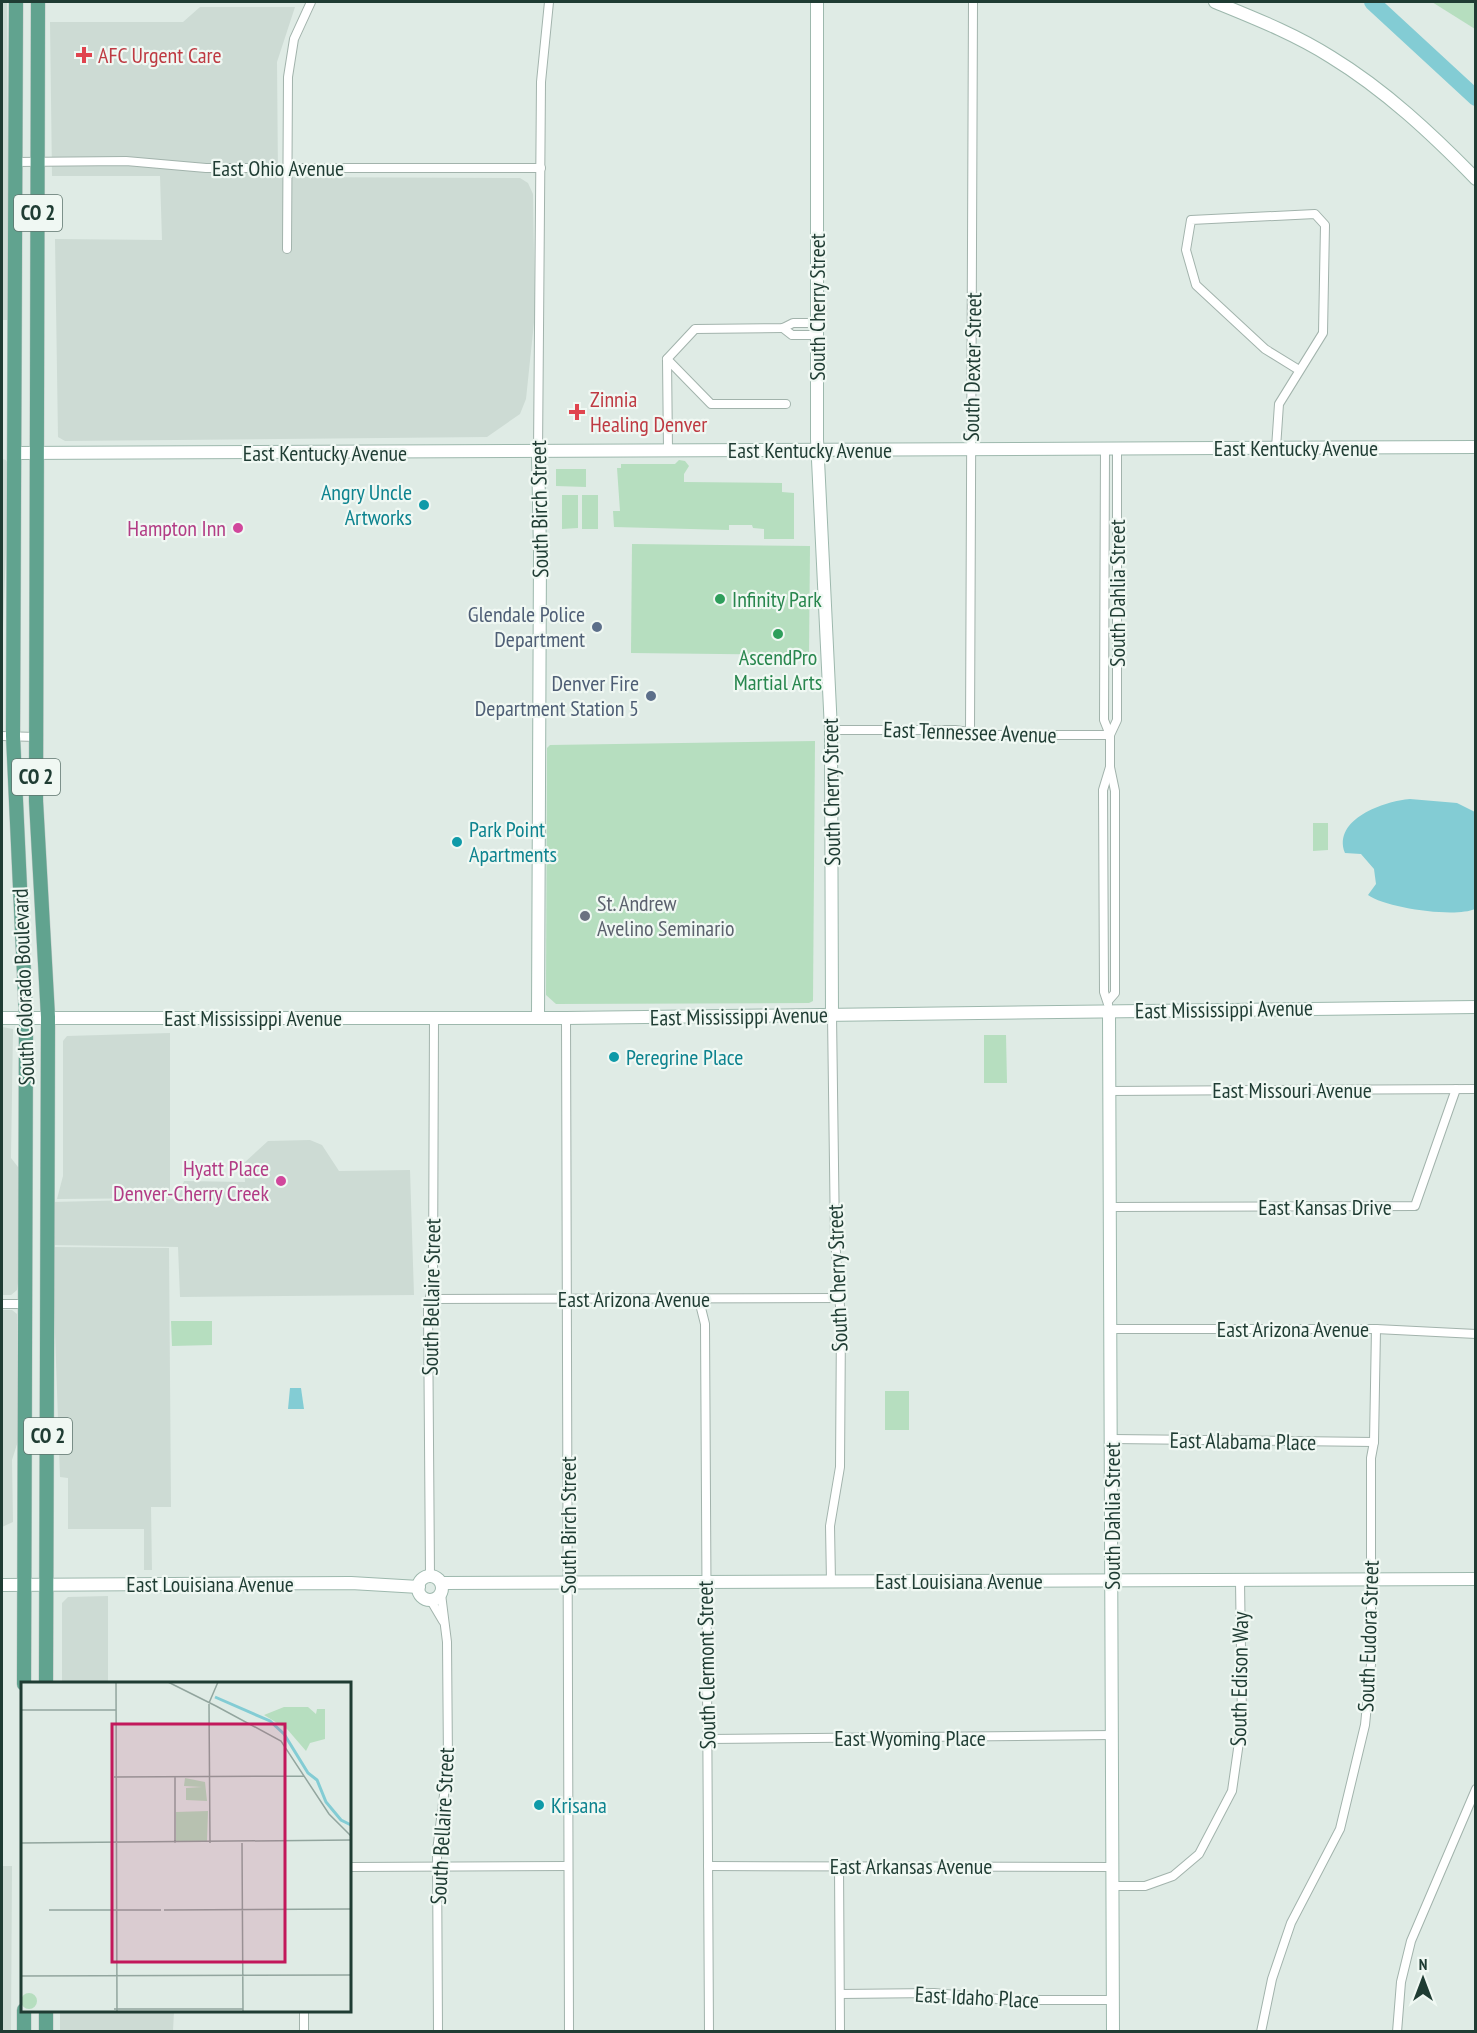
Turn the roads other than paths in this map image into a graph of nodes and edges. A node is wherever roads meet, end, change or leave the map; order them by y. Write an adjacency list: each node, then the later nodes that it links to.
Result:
1 (16, 2): 8 (main road, South Colorado Boulevard / CO 2)
2 (38, 2): 9 (main road, South Colorado Boulevard / CO 2)
3 (311, 2): 10 (street)
4 (549, 2): 11 (street, South Birch Street)
5 (817, 2): 14 (street, South Cherry Street)
6 (972, 2): 20 (street, South Dexter Street)
7 (1215, 2): 12 (street)
8 (16, 162): 9 (street, East Ohio Avenue); 24 (main road, South Colorado Boulevard / CO 2)
9 (38, 162): 10 (street, East Ohio Avenue); 25 (main road, South Colorado Boulevard / CO 2)
10 (287, 168): 11 (street, East Ohio Avenue); 13 (street)
11 (541, 168): 26 (street, South Birch Street)
12 (1476, 179)
13 (288, 249)
14 (817, 329): 15 (street); 23 (street, South Cherry Street)
15 (668, 359): 17 (street); 22 (street)
16 (1299, 370): 16 (street); 19 (street)
17 (786, 404)
18 (1476, 447): 19 (street, East Kentucky Avenue)
19 (1276, 448): 21 (street, East Kentucky Avenue)
20 (971, 449): 21 (street, East Kentucky Avenue); 23 (street, East Kentucky Avenue); 28 (street, South Dexter Street)
21 (1111, 449): 29 (street, South Dahlia Street)
22 (668, 450): 23 (street, East Kentucky Avenue); 26 (street, East Kentucky Avenue)
23 (818, 451): 27 (street, South Cherry Street)
24 (10, 453): 25 (street, East Kentucky Avenue); 30 (main road, South Colorado Boulevard / CO 2)
25 (38, 453): 26 (street, East Kentucky Avenue); 31 (main road, South Colorado Boulevard / CO 2)
26 (538, 453): 39 (street, South Birch Street)
27 (831, 730): 28 (street, East Tennessee Avenue); 34 (street, South Cherry Street)
28 (970, 733): 29 (street, East Tennessee Avenue)
29 (1110, 735): 32 (street, South Dahlia Street)
30 (8, 736): 31 (street); 35 (main road, South Colorado Boulevard / CO 2)
31 (36, 737): 36 (main road, South Colorado Boulevard / CO 2)
32 (1108, 1007): 33 (street, East Mississippi Avenue); 34 (street, East Mississippi Avenue); 43 (street, South Dahlia Street)
33 (1476, 1007)
34 (832, 1015): 40 (street, East Mississippi Avenue); 45 (street, South Cherry Street)
35 (26, 1017): 36 (street, East Mississippi Avenue); 37 (street, East Mississippi Avenue); 50 (main road, South Colorado Boulevard / CO 2)
36 (48, 1017): 38 (street, East Mississippi Avenue); 65 (main road, South Colorado Boulevard / CO 2)
37 (2, 1018)
38 (434, 1018): 39 (street, East Mississippi Avenue); 46 (street, South Bellaire Street)
39 (538, 1018): 40 (street, East Mississippi Avenue)
40 (566, 1018): 47 (street, South Birch Street)
41 (1456, 1089): 42 (street, East Missouri Avenue); 43 (street, East Missouri Avenue); 44 (street, East Kansas Drive)
42 (1476, 1089)
43 (1109, 1091): 44 (street, South Dahlia Street)
44 (1110, 1207): 51 (street, South Dahlia Street)
45 (839, 1298): 48 (street, East Arizona Avenue); 61 (street, South Cherry Street)
46 (430, 1299): 47 (street, East Arizona Avenue); 56 (street, South Bellaire Street)
47 (567, 1299): 48 (street, East Arizona Avenue); 62 (street, South Birch Street)
48 (699, 1300): 63 (street, South Clermont Street)
49 (2, 1304): 50 (street)
50 (25, 1304): 66 (main road, South Colorado Boulevard / CO 2)
51 (1111, 1329): 52 (street, East Arizona Avenue); 54 (street, South Dahlia Street)
52 (1376, 1329): 53 (street, East Arizona Avenue); 55 (street, South Eudora Street)
53 (1476, 1334)
54 (1112, 1439): 55 (street, East Alabama Place); 59 (street, South Dahlia Street)
55 (1374, 1442): 57 (street, South Eudora Street)
56 (430, 1576): 67 (street); 68 (street)
57 (1371, 1580): 58 (street, East Louisiana Avenue); 60 (street, East Louisiana Avenue); 94 (street, South Eudora Street)
58 (1476, 1580)
59 (1112, 1581): 60 (street, East Louisiana Avenue); 61 (street, East Louisiana Avenue); 71 (street, South Dahlia Street)
60 (1240, 1581): 80 (street, South Edison Way)
61 (831, 1582): 63 (street, East Louisiana Avenue)
62 (568, 1583): 63 (street, East Louisiana Avenue); 68 (street, East Louisiana Avenue); 76 (street, South Birch Street)
63 (705, 1583): 72 (street, South Clermont Street)
64 (2, 1584): 66 (street, East Louisiana Avenue)
65 (46, 1584): 66 (street, East Louisiana Avenue); 67 (street, East Louisiana Avenue); 70 (main road, South Colorado Boulevard / CO 2)
66 (24, 1585): 69 (main road, South Colorado Boulevard / CO 2)
67 (418, 1587): 68 (street)
68 (437, 1592): 75 (street, South Bellaire Street)
69 (24, 1682)
70 (46, 1682)
71 (1113, 1735): 72 (street, East Wyoming Place); 79 (street, South Dahlia Street)
72 (708, 1739): 77 (street, South Clermont Street)
73 (1476, 1789): 95 (street)
74 (839, 1865): 77 (street, East Arkansas Avenue); 79 (street, East Arkansas Avenue); 81 (street)
75 (437, 1866): 76 (street); 78 (street); 89 (street, South Bellaire Street)
76 (568, 1866): 90 (street, South Birch Street)
77 (708, 1866): 91 (street, South Clermont Street)
78 (351, 1867)
79 (1113, 1868): 80 (street, South Dahlia Street)
80 (1114, 1886): 82 (street, South Dahlia Street)
81 (840, 1994): 82 (street, East Idaho Place); 92 (street)
82 (1113, 2000): 93 (street, South Dahlia Street)
83 (24, 2012): 86 (main road)
84 (46, 2012): 87 (main road)
85 (304, 2012): 88 (street)
86 (24, 2031)
87 (46, 2031)
88 (304, 2031)
89 (438, 2031)
90 (569, 2031)
91 (709, 2031)
92 (840, 2031)
93 (1113, 2031)
94 (1261, 2031)
95 (1397, 2031)

